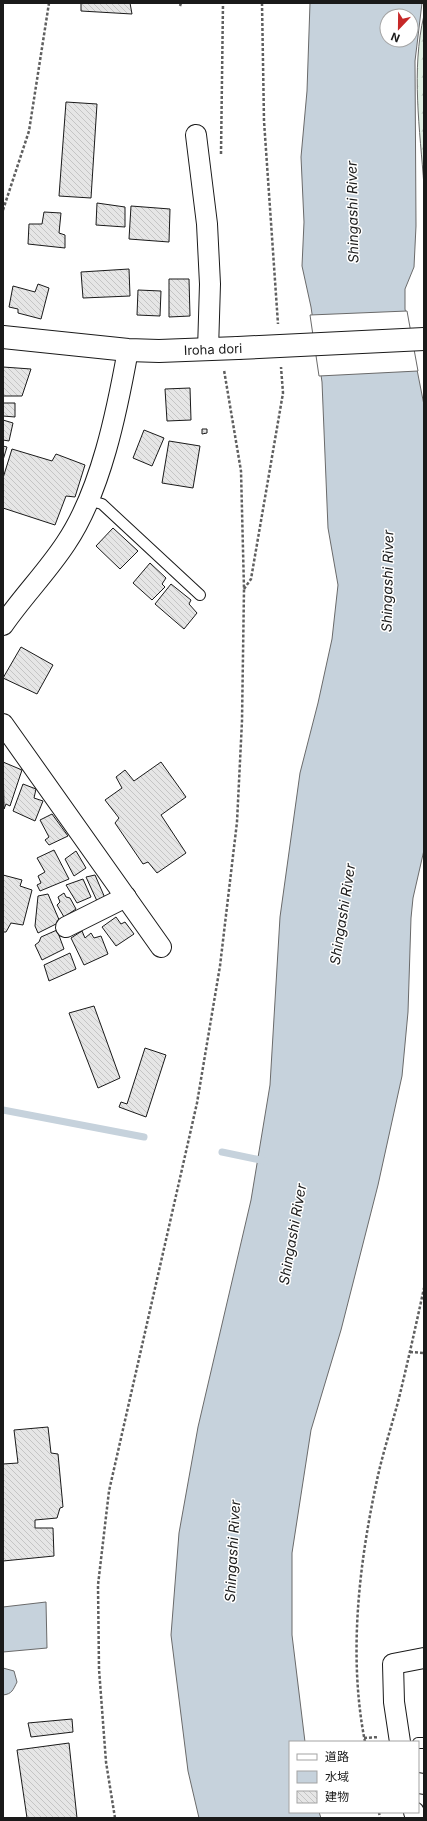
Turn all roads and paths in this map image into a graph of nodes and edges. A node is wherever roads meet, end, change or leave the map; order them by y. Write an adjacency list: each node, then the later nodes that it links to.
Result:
1 (49, 3): 6 (path)
2 (223, 3): 5 (path)
3 (262, 3): 7 (path)
4 (196, 135): 10 (street)
5 (221, 161)
6 (3, 210)
7 (279, 330)
8 (3, 337): 11 (main road, Iroha dori)
9 (424, 338): 10 (main road, Iroha dori, bridge)
10 (222, 349): 11 (main road, Iroha dori); 14 (path)
11 (128, 350): 13 (street)
12 (281, 362): 14 (path)
13 (88, 500): 15 (lane); 16 (street)
14 (244, 589): 27 (path)
15 (200, 595)
16 (3, 625)
17 (3, 724): 18 (street)
18 (126, 897): 19 (street); 20 (street)
19 (66, 927)
20 (161, 947)
21 (424, 1288): 22 (path)
22 (410, 1352): 23 (path); 25 (path)
23 (424, 1353)
24 (424, 1658): 26 (street)
25 (365, 1741)
26 (407, 1741)
27 (115, 1818)

